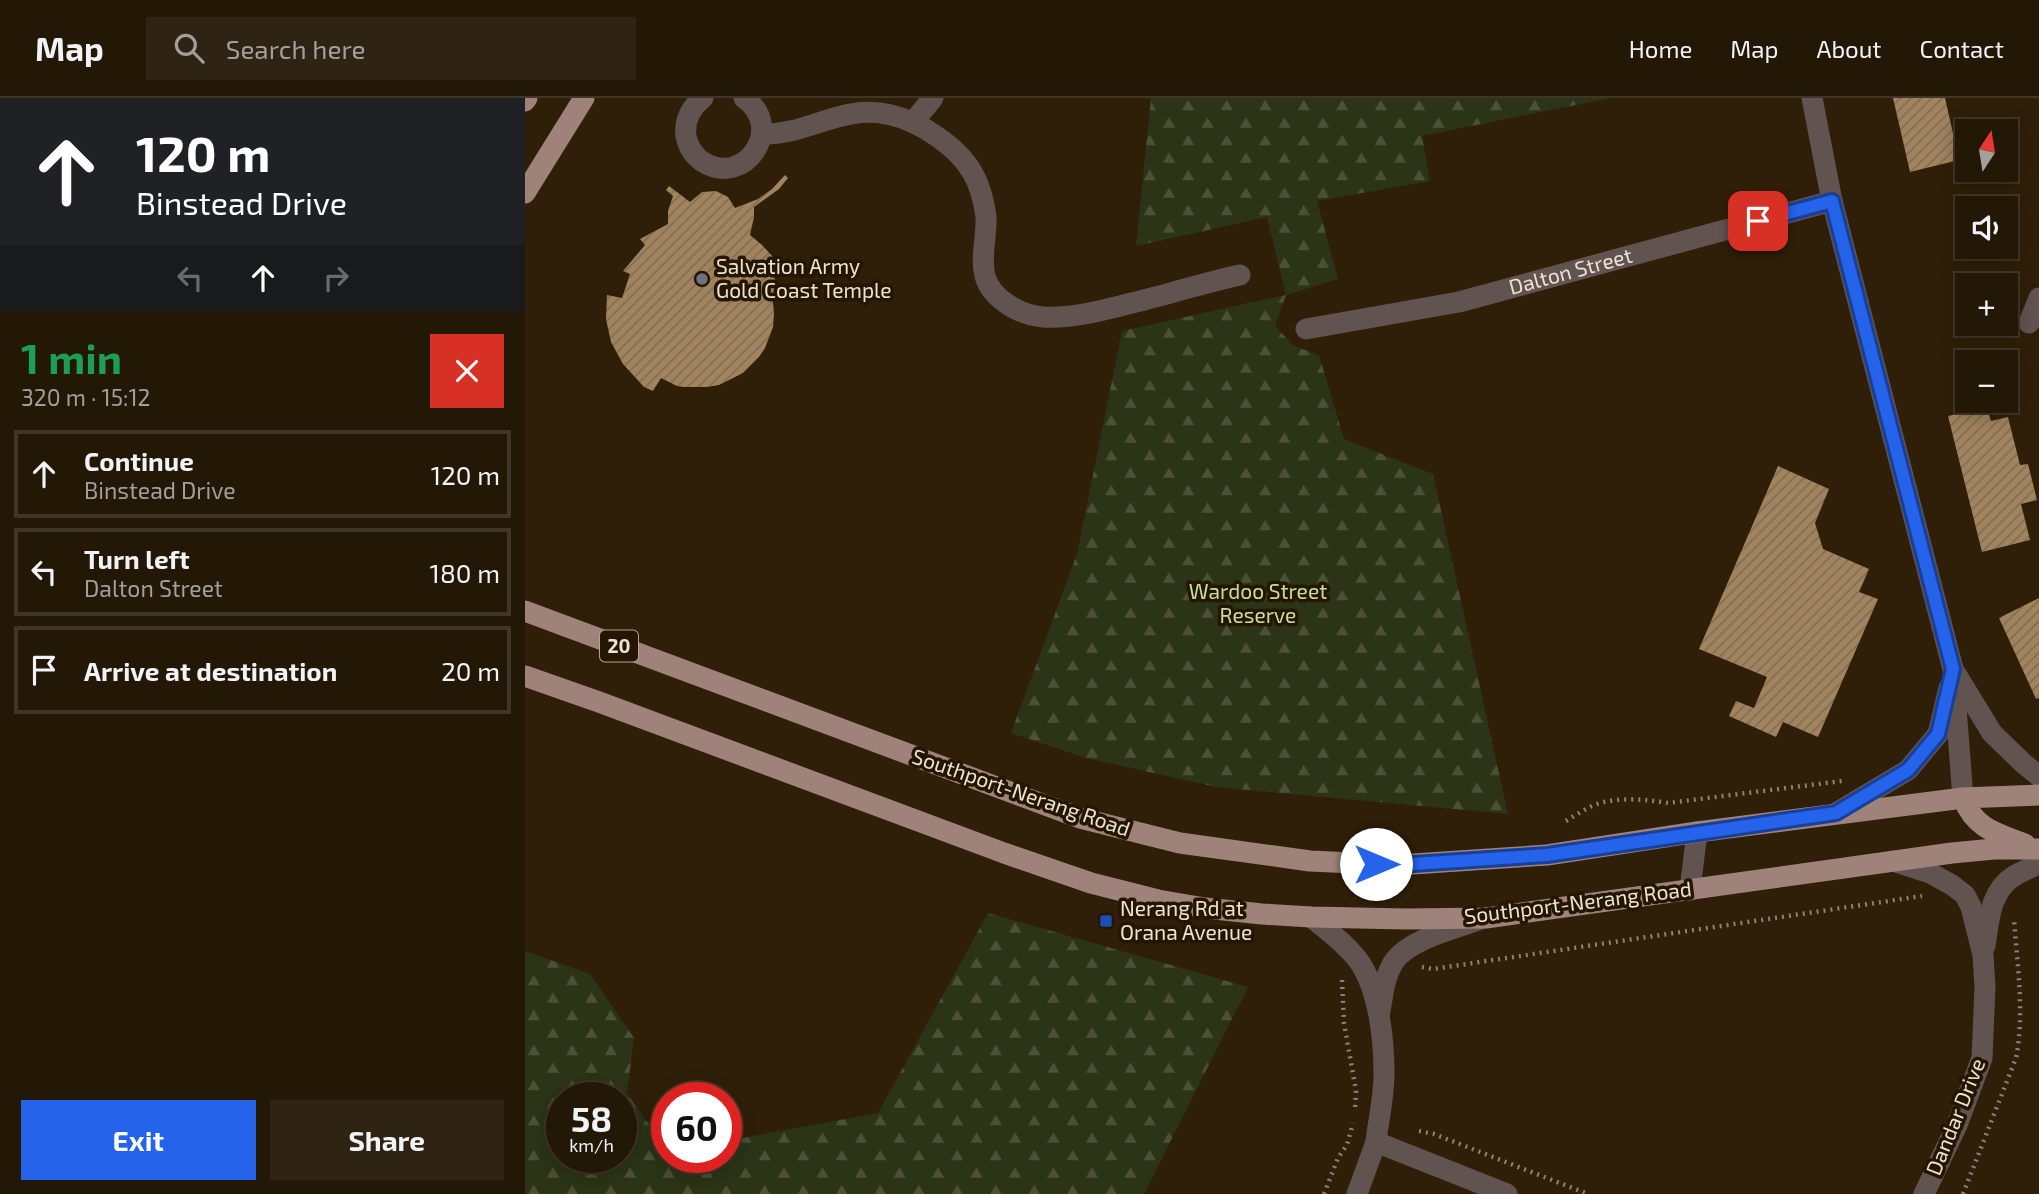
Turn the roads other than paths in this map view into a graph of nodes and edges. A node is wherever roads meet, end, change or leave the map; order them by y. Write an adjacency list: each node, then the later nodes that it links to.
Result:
1 (584, 98): 8 (main road)
2 (702, 98): 7 (street)
3 (744, 98): 7 (street)
4 (933, 98): 6 (street)
5 (1812, 98): 9 (street)
6 (913, 122): 7 (street); 10 (street)
7 (762, 134)
8 (525, 193)
9 (1832, 201): 13 (street, Dalton Street); 15 (street)
10 (1240, 275)
11 (2039, 298): 12 (street)
12 (2029, 323)
13 (1305, 329)
14 (525, 611): 21 (main road, Southport-Nerang Road / 20)
15 (1953, 669): 17 (street); 19 (street); 20 (street)
16 (525, 676): 26 (main road, Southport-Nerang Road)
17 (2039, 776)
18 (2039, 795): 19 (main road, Southport-Nerang Road / 20)
19 (1963, 798): 20 (main road, Southport-Nerang Road / 20); 22 (main road)
20 (1836, 813): 21 (main road, Southport-Nerang Road / 20)
21 (1697, 832): 25 (street)
22 (2039, 849): 23 (main road, Southport-Nerang Road)
23 (1893, 861): 25 (main road, Southport-Nerang Road); 28 (street, Dandar Drive)
24 (2039, 863): 28 (street, Dandar Drive)
25 (1690, 890): 27 (main road, Southport-Nerang Road)
26 (1311, 917): 27 (main road, Southport-Nerang Road); 29 (street)
27 (1486, 918): 29 (street)
28 (1983, 954): 33 (street, Dandar Drive)
29 (1380, 1017): 30 (street)
30 (1376, 1142): 31 (street); 32 (street)
31 (1357, 1194)
32 (1507, 1194)
33 (1924, 1194)

